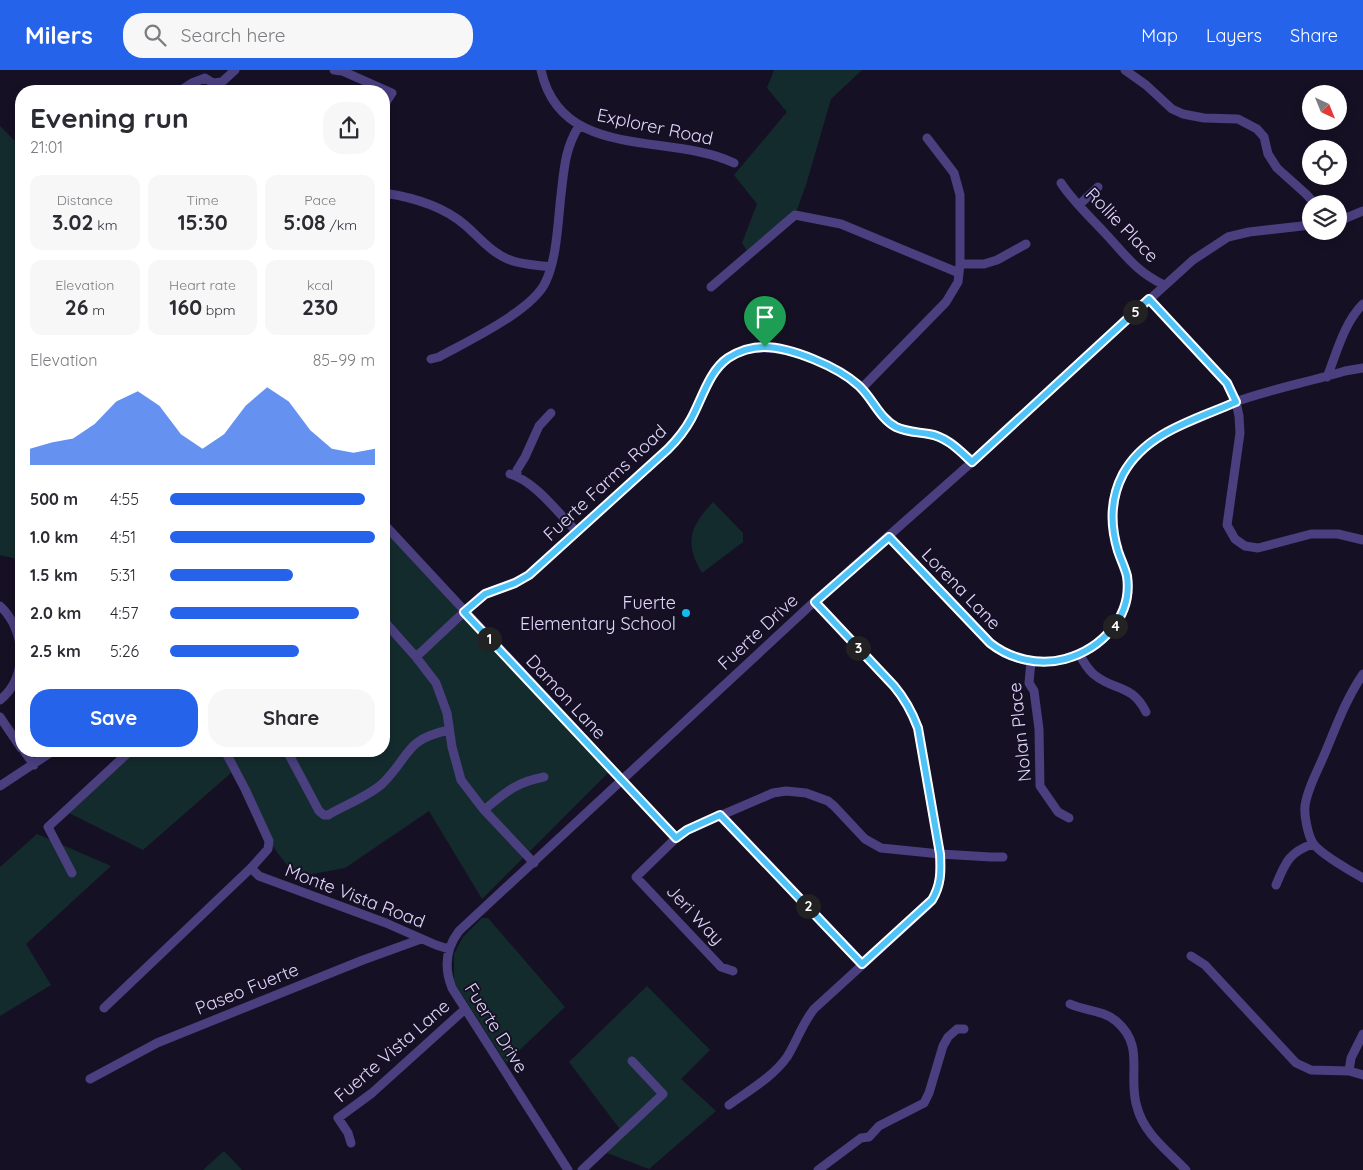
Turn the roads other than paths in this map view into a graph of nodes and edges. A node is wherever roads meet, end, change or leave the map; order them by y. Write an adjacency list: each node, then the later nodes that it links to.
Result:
1 (235, 70): 5 (street)
2 (334, 70): 6 (street)
3 (541, 70): 7 (street, Explorer Road)
4 (1125, 70): 13 (street)
5 (189, 85)
6 (374, 85)
7 (579, 126): 9 (street, Explorer Road); 19 (street)
8 (927, 138): 20 (street)
9 (734, 164)
10 (1062, 183): 14 (street, Rollie Place)
11 (1098, 187): 14 (street)
12 (390, 194): 19 (street)
13 (1307, 195)
14 (1078, 205): 21 (street, Rollie Place)
15 (1363, 211): 16 (street)
16 (1347, 218)
17 (1302, 226): 21 (street, Fuerte Drive)
18 (1026, 244): 20 (street)
19 (551, 266): 25 (street)
20 (960, 269): 22 (street); 28 (street)
21 (1164, 285): 23 (street, Fuerte Drive)
22 (710, 287)
23 (1149, 299): 29 (street); 31 (street, Fuerte Drive)
24 (1363, 304): 27 (street)
25 (431, 358)
26 (1363, 368): 27 (street, Lorena Lane)
27 (1327, 377): 29 (street, Lorena Lane)
28 (862, 388): 31 (street, Fuerte Farms Road); 33 (street, Fuerte Farms Road)
29 (1236, 402): 35 (street); 41 (street, Lorena Lane)
30 (551, 413): 33 (street)
31 (972, 462): 34 (street, Fuerte Drive)
32 (390, 531): 38 (street, Damon Lane)
33 (576, 532): 38 (street, Fuerte Farms Road)
34 (889, 537): 36 (street, Fuerte Drive); 43 (street, Lorena Lane)
35 (1363, 540)
36 (815, 602): 58 (street, Fuerte Drive); 65 (street)
37 (0, 606): 39 (street)
38 (464, 612): 42 (street, Fuerte Farms Road); 58 (street, Damon Lane)
39 (15, 625)
40 (390, 628): 42 (street)
41 (1079, 654): 43 (street, Lorena Lane); 47 (street)
42 (416, 657): 49 (street)
43 (1031, 661): 62 (street, Nolan Place)
44 (1363, 674): 64 (street)
45 (15, 678): 46 (street)
46 (0, 700)
47 (1146, 712)
48 (0, 717): 50 (street)
49 (449, 730): 55 (street); 60 (street)
50 (15, 739)
51 (28, 757): 56 (street)
52 (45, 757): 56 (street)
53 (124, 757): 69 (street)
54 (228, 757): 68 (street, Monte Vista Road)
55 (290, 757)
56 (34, 765): 59 (street)
57 (544, 777): 60 (street)
58 (622, 781): 63 (street, Damon Lane); 67 (street, Fuerte Drive)
59 (0, 786)
60 (484, 810): 67 (street)
61 (720, 815): 63 (street); 65 (street); 75 (street)
62 (1069, 818)
63 (676, 838): 76 (street, Jeri Way)
64 (1313, 844): 70 (street); 71 (street)
65 (940, 854): 66 (street); 75 (street)
66 (1003, 856)
67 (534, 863): 73 (street, Fuerte Drive)
68 (251, 868): 72 (street, Monte Vista Road); 78 (street, Monte Vista Road)
69 (72, 874)
70 (1363, 878)
71 (1276, 885)
72 (421, 938): 73 (street, Monte Vista Road); 85 (street, Paseo Fuerte)
73 (449, 949): 79 (street, Fuerte Drive)
74 (1191, 956): 83 (street)
75 (862, 964): 86 (street)
76 (733, 971)
77 (1070, 1004): 91 (street)
78 (104, 1008)
79 (464, 1010): 87 (street, Fuerte Vista Lane); 88 (street, Fuerte Drive)
80 (964, 1029): 90 (street)
81 (1363, 1034): 83 (street)
82 (632, 1060): 89 (street)
83 (1350, 1072): 84 (street)
84 (1363, 1075)
85 (90, 1078)
86 (729, 1105)
87 (351, 1143)
88 (568, 1170)
89 (582, 1170)
90 (818, 1170)
91 (1186, 1170)

